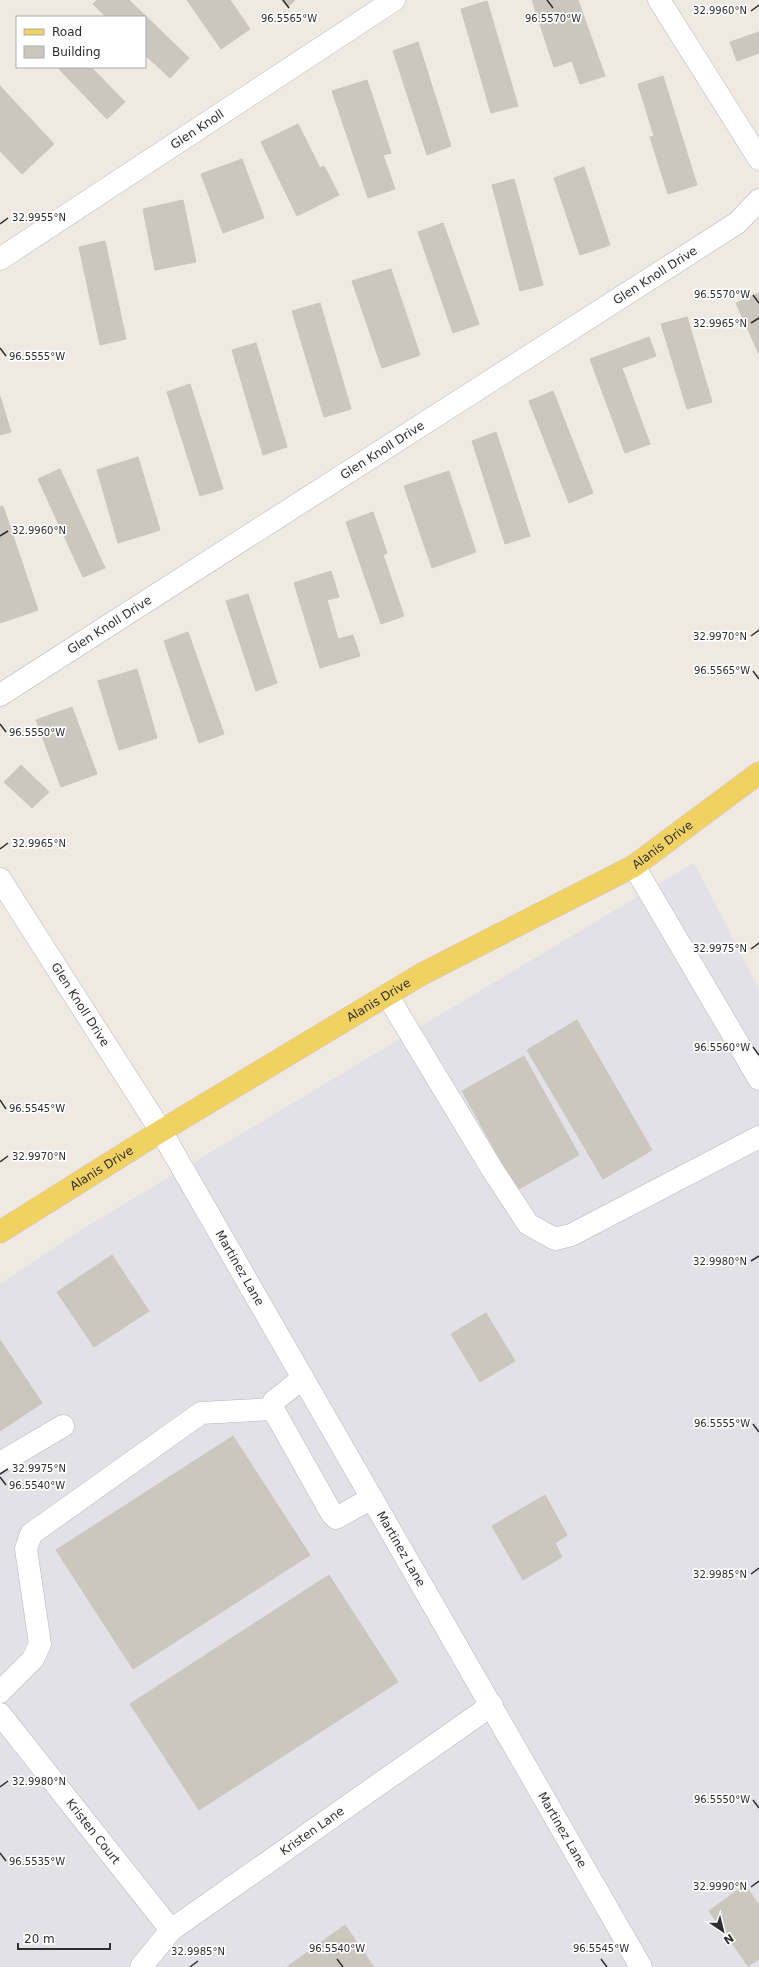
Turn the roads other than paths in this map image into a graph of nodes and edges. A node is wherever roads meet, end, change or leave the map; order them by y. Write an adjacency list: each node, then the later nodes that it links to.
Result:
1 (394, 0): 5 (street, Glen Knoll)
2 (659, 0): 3 (street)
3 (759, 159)
4 (759, 200): 6 (street, Glen Knoll Drive)
5 (0, 259)
6 (0, 695)
7 (759, 773): 8 (main road, Alanis Drive)
8 (634, 866): 10 (main road, Alanis Drive); 11 (street)
9 (0, 879): 12 (street, Glen Knoll Drive)
10 (387, 995): 12 (main road, Alanis Drive); 13 (street)
11 (759, 1079)
12 (161, 1131): 14 (main road, Alanis Drive); 15 (street, Martinez Lane)
13 (759, 1136)
14 (0, 1232)
15 (303, 1378): 16 (street); 19 (street, Martinez Lane)
16 (273, 1409): 19 (street); 20 (street)
17 (63, 1426): 18 (street)
18 (0, 1463)
19 (372, 1498): 21 (street, Martinez Lane)
20 (0, 1692)
21 (492, 1705): 23 (street, Kristen Lane); 25 (street, Martinez Lane)
22 (0, 1714): 23 (street, Kristen Court)
23 (171, 1930): 24 (street, Kristen Lane)
24 (141, 1967)
25 (642, 1967)

